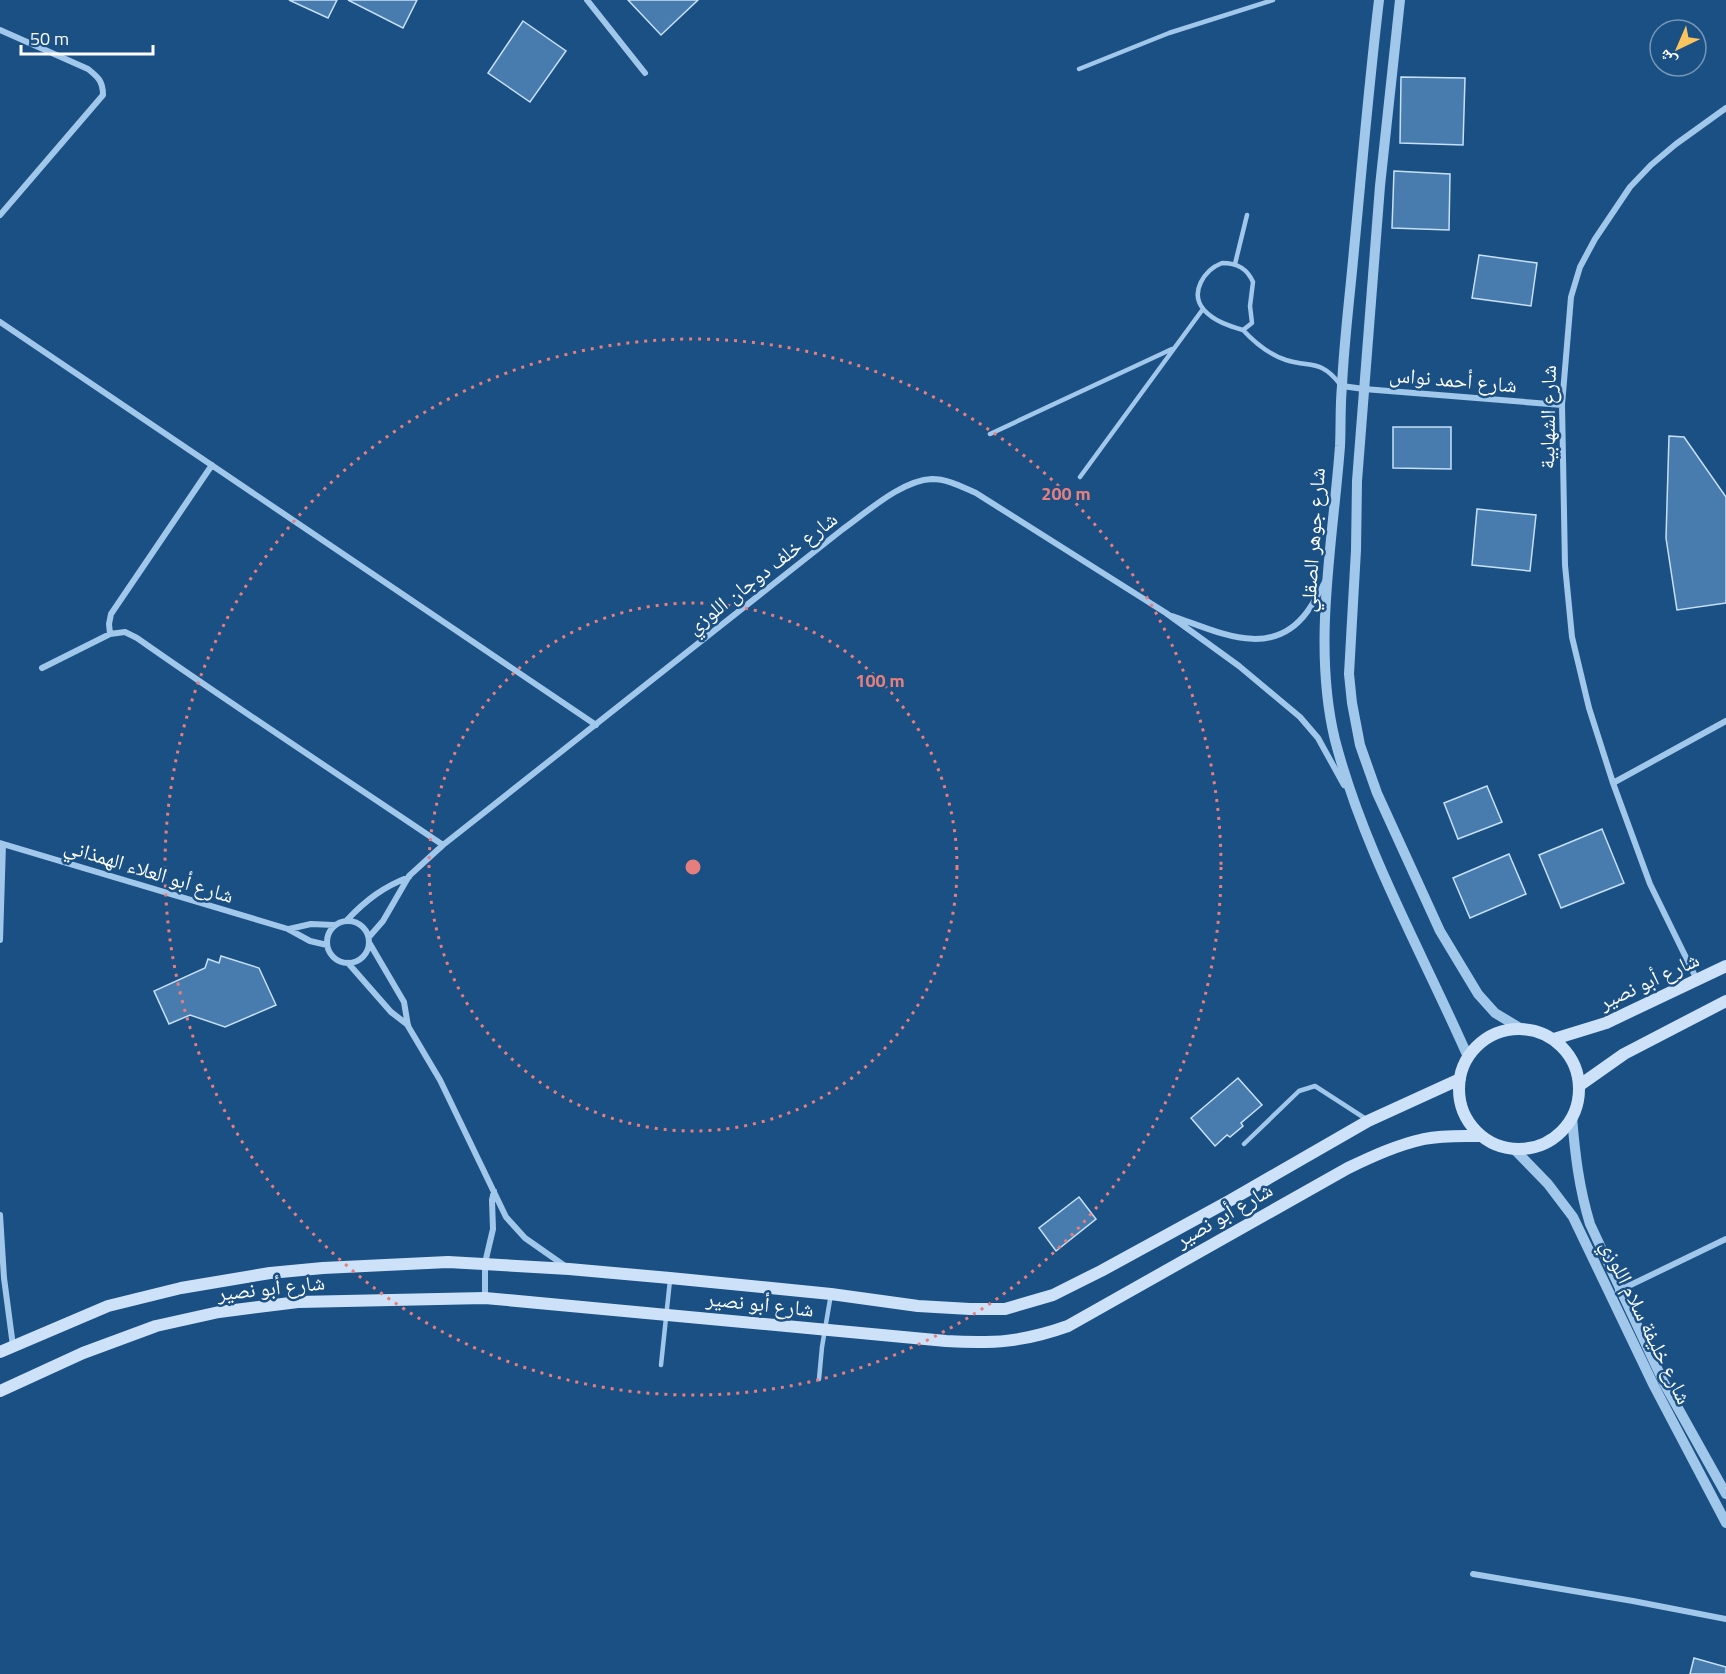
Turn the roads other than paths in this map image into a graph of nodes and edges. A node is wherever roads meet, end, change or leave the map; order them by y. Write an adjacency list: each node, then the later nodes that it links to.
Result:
1 (587, 0): 7 (street)
2 (1273, 0): 6 (lane)
3 (1379, 0): 16 (street, شارع جوهر الصقلي)
4 (1400, 0): 17 (street, شارع جوهر الصقلي)
5 (0, 30): 9 (street)
6 (1079, 69)
7 (645, 73)
8 (1726, 108): 18 (street, شارع الشهابية)
9 (0, 215)
10 (1246, 215): 11 (lane)
11 (1236, 264): 12 (lane); 14 (lane)
12 (1203, 309): 14 (lane); 15 (lane)
13 (0, 322): 20 (street)
14 (1243, 330): 16 (lane)
15 (1175, 348): 19 (lane); 21 (lane)
16 (1342, 386): 17 (street, شارع أحمد نواس); 22 (street, شارع جوهر الصقلي)
17 (1364, 389): 18 (street, شارع أحمد نواس); 45 (street, شارع جوهر الصقلي)
18 (1562, 405): 28 (street, شارع الشهابية)
19 (990, 434)
20 (212, 465): 24 (street); 27 (street)
21 (1080, 477)
22 (1328, 576): 23 (street, شارع خلف دوجان اللوزي); 29 (street, شارع جوهر الصقلي)
23 (1166, 613): 27 (street, شارع خلف دوجان اللوزي); 29 (street, شارع خلف دوجان اللوزي)
24 (110, 634): 25 (street); 31 (street)
25 (42, 668)
26 (1726, 721): 28 (street)
27 (596, 724): 31 (street, شارع خلف دوجان اللوزي)
28 (1613, 783): 42 (street, شارع الشهابية)
29 (1355, 804): 47 (street, شارع جوهر الصقلي)
30 (1, 844): 35 (street, شارع أبو العلاء الهمذاني); 37 (street)
31 (443, 845): 32 (street, شارع خلف دوجان اللوزي)
32 (409, 876): 33 (street, شارع خلف دوجان اللوزي); 36 (street, شارع خلف دوجان اللوزي)
33 (347, 920): 34 (street); 36 (street)
34 (334, 925): 35 (street, شارع أبو العلاء الهمذاني); 39 (street)
35 (288, 929): 39 (street, شارع أبو العلاء الهمذاني)
36 (369, 937): 38 (street)
37 (0, 940)
38 (370, 944): 40 (street); 44 (street)
39 (327, 945): 40 (street)
40 (348, 963): 44 (street)
41 (1726, 966): 42 (main road, شارع أبو نصير)
42 (1698, 981): 46 (main road, شارع أبو نصير)
43 (1726, 1001): 49 (main road)
44 (408, 1026): 55 (street)
45 (1520, 1028): 46 (main road); 47 (main road)
46 (1554, 1039): 49 (main road)
47 (1468, 1057): 48 (main road)
48 (1460, 1079): 51 (main road, شارع أبو نصير); 52 (main road)
49 (1580, 1085): 50 (main road)
50 (1572, 1117): 54 (main road); 61 (street, شارع خليفة سلام اللوزي)
51 (1368, 1120): 53 (lane); 62 (main road, شارع أبو نصير)
52 (1481, 1136): 54 (main road); 65 (main road, شارع أبو نصير)
53 (1244, 1144)
54 (1514, 1149): 61 (street, شارع خليفة سلام اللوزي)
55 (494, 1191): 58 (street); 59 (street)
56 (0, 1215): 66 (street)
57 (1726, 1239): 61 (street)
58 (485, 1263): 59 (main road, شارع أبو نصير); 63 (street); 66 (main road, شارع أبو نصير)
59 (569, 1269): 60 (main road, شارع أبو نصير)
60 (670, 1278): 62 (main road, شارع أبو نصير); 64 (lane)
61 (1615, 1293): 71 (street, شارع خليفة سلام اللوزي); 72 (street, شارع خليفة سلام اللوزي)
62 (831, 1294): 65 (lane)
63 (485, 1298): 64 (main road, شارع أبو نصير); 70 (main road, شارع أبو نصير)
64 (665, 1314): 65 (main road, شارع أبو نصير); 68 (lane)
65 (826, 1330): 69 (lane)
66 (13, 1346): 67 (main road, شارع أبو نصير)
67 (0, 1352)
68 (660, 1365)
69 (819, 1379)
70 (0, 1391)
71 (1726, 1494)
72 (1726, 1523)
73 (1473, 1574): 74 (street)
74 (1724, 1617)

